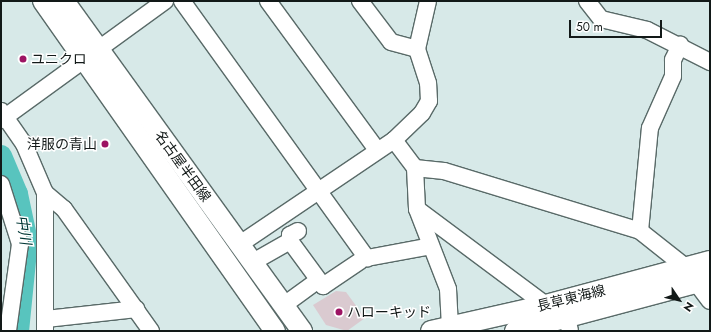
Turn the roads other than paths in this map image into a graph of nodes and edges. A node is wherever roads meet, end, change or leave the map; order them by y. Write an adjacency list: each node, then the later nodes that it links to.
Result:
1 (43, 1): 11 (main road, 名古屋半田線)
2 (64, 1): 11 (main road, 名古屋半田線)
3 (166, 1): 11 (street)
4 (182, 1): 18 (street)
5 (268, 1): 15 (street)
6 (360, 1): 10 (street)
7 (428, 1): 10 (street)
8 (587, 1): 9 (street)
9 (680, 45): 12 (street); 21 (street)
10 (417, 49): 14 (street)
11 (91, 52): 13 (street); 22 (main road, 名古屋半田線); 38 (main road, 名古屋半田線)
12 (710, 62)
13 (2, 116): 19 (street)
14 (394, 140): 15 (street); 16 (street)
15 (377, 150): 18 (street)
16 (415, 168): 20 (street); 21 (street)
17 (1, 184): 36 (street)
18 (318, 190): 22 (street); 23 (street)
19 (45, 193): 32 (street); 34 (street)
20 (417, 209): 23 (street); 31 (street)
21 (640, 231): 27 (street)
22 (240, 244): 39 (main road, 名古屋半田線)
23 (431, 246): 35 (street)
24 (360, 261): 28 (street)
25 (710, 261): 27 (main road, 長草東海線)
26 (252, 262): 28 (street)
27 (698, 277): 29 (street); 31 (main road, 長草東海線); 33 (main road, 長草東海線)
28 (316, 281): 30 (street)
29 (710, 301)
30 (284, 305)
31 (546, 305): 35 (main road, 長草東海線)
32 (136, 309): 34 (street); 37 (street)
33 (568, 324): 41 (main road, 長草東海線)
34 (45, 325)
35 (450, 328): 40 (main road, 長草東海線)
36 (8, 331)
37 (151, 331)
38 (275, 331)
39 (302, 331)
40 (431, 331)
41 (515, 331)

